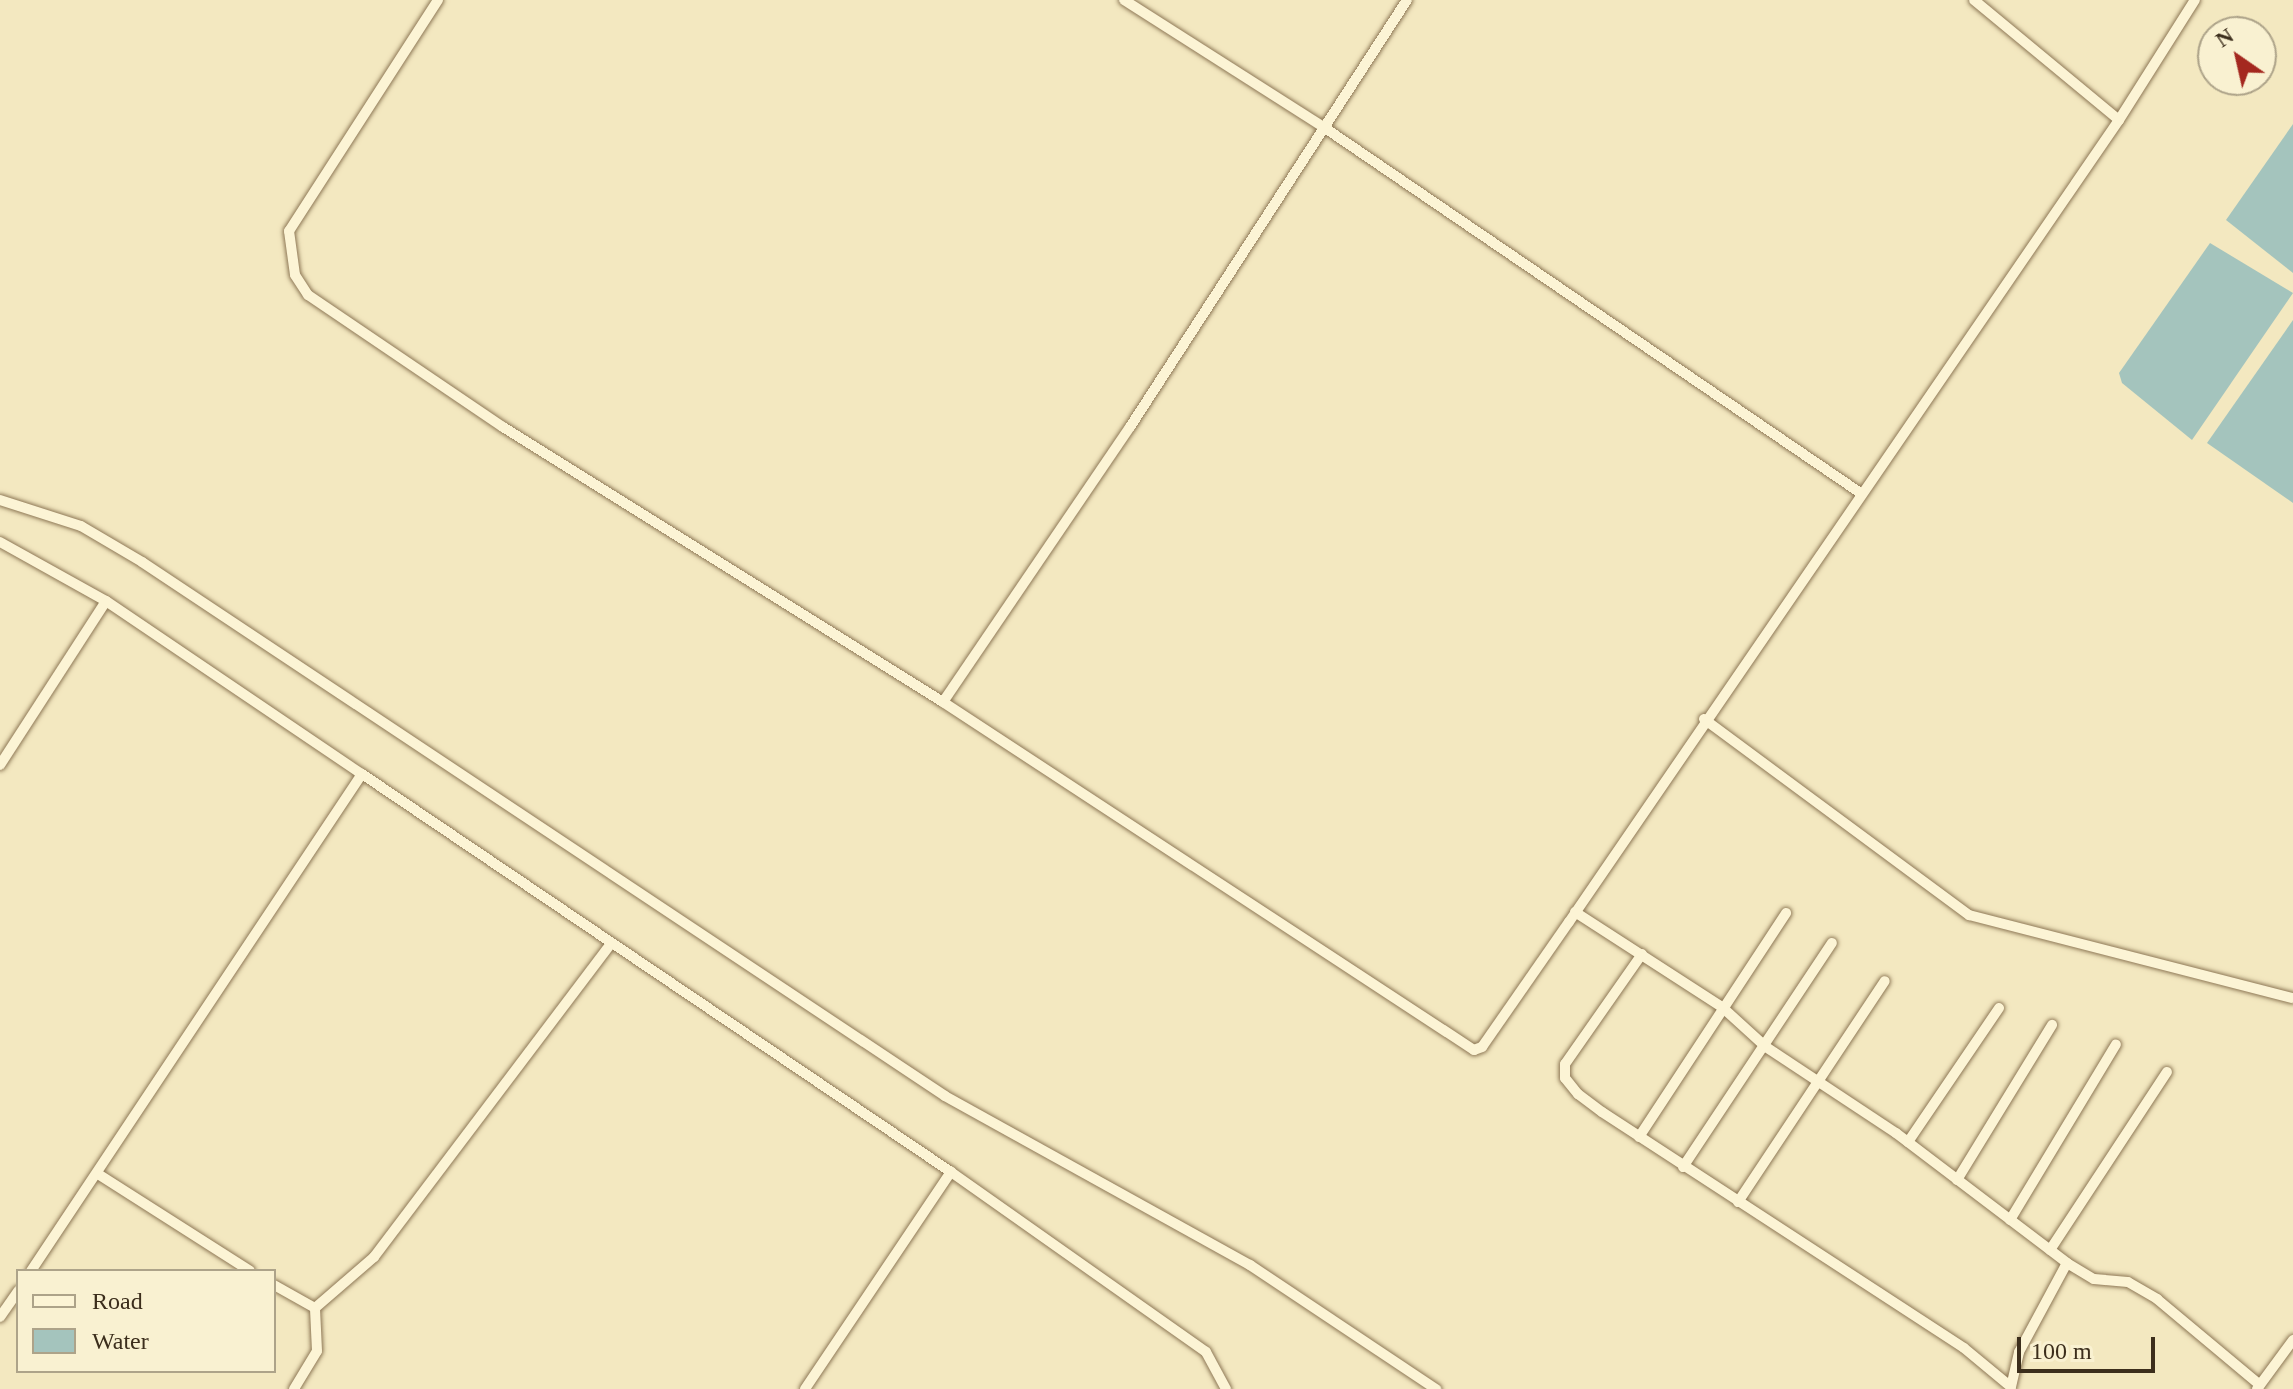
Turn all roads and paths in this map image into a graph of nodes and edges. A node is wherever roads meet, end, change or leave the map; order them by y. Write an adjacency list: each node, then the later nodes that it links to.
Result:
1 (438, 0): 12 (street)
2 (1124, 0): 7 (street)
3 (1407, 0): 7 (street)
4 (1974, 0): 6 (street)
5 (2195, 0): 6 (street)
6 (2119, 120): 8 (street)
7 (1325, 128): 8 (street); 12 (street)
8 (1862, 494): 13 (street)
9 (0, 500): 51 (street)
10 (0, 542): 11 (street)
11 (106, 601): 14 (street); 15 (street)
12 (943, 702): 16 (street)
13 (1704, 719): 16 (street); 22 (street)
14 (0, 765)
15 (362, 774): 19 (street); 34 (street)
16 (1575, 912): 20 (street)
17 (1786, 913): 23 (street)
18 (1832, 943): 27 (street)
19 (611, 944): 33 (street); 44 (street)
20 (1642, 954): 23 (street); 30 (street)
21 (1885, 981): 29 (street)
22 (2293, 998)
23 (1722, 1007): 27 (street); 30 (street)
24 (1999, 1008): 31 (street)
25 (2052, 1025): 35 (street)
26 (2116, 1044): 37 (street)
27 (1766, 1047): 29 (street); 32 (street)
28 (2167, 1072): 38 (street)
29 (1816, 1082): 31 (street); 36 (street)
30 (1639, 1137): 32 (street)
31 (1908, 1142): 35 (street)
32 (1683, 1167): 36 (street)
33 (951, 1172): 49 (street); 50 (street)
34 (98, 1174): 40 (street); 41 (street)
35 (1957, 1180): 37 (street)
36 (1738, 1202): 39 (street)
37 (2010, 1220): 38 (street)
38 (2050, 1250): 39 (street)
39 (2067, 1263): 47 (street)
40 (32, 1269)
41 (247, 1269)
42 (276, 1286): 44 (street)
43 (16, 1294): 45 (street)
44 (315, 1308): 48 (street)
45 (0, 1317)
46 (2293, 1340): 47 (street)
47 (2259, 1387)
48 (294, 1389)
49 (805, 1389)
50 (1226, 1389)
51 (1436, 1389)

